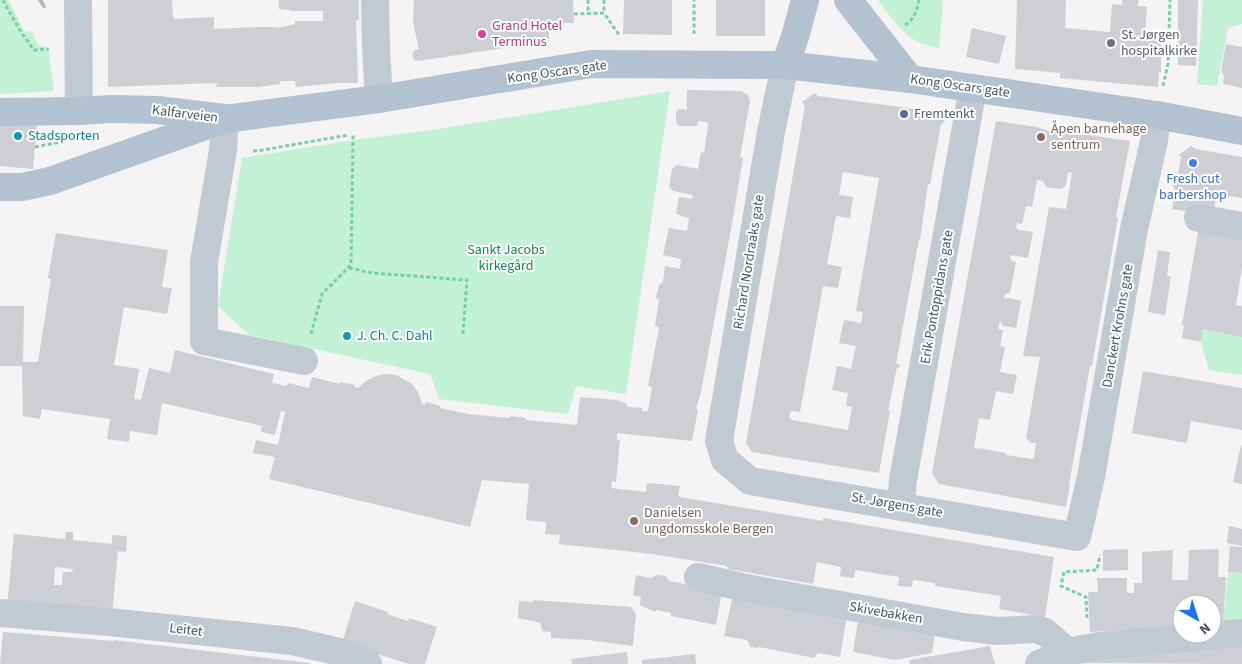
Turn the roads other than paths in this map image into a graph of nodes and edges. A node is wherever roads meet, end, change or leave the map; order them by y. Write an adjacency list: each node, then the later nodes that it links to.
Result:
1 (78, 0): 9 (street)
2 (375, 0): 8 (street)
3 (806, 0): 5 (main road)
4 (848, 0): 6 (main road)
5 (785, 65): 6 (main road, Kong Oscars gate); 8 (main road, Kong Oscars gate); 18 (street, Richard Nordraaks gate)
6 (910, 78): 7 (main road, Kong Oscars gate)
7 (973, 88): 11 (main road, Kong Oscars gate); 19 (street, Erik Pontoppidans gate)
8 (379, 99): 12 (main road, Kong Oscars gate)
9 (79, 111): 10 (main road, Kalfarveien); 12 (main road, Kalfarveien)
10 (0, 112)
11 (1157, 115): 13 (main road, Kong Oscars gate); 20 (street, Danckert Krohns gate)
12 (225, 119): 14 (main road, Kalfarveien); 17 (street)
13 (1242, 131)
14 (0, 187)
15 (1198, 218): 16 (street)
16 (1242, 226)
17 (304, 361)
18 (724, 460): 19 (street, St. Jørgens gate)
19 (901, 506): 20 (street, St. Jørgens gate)
20 (1077, 537)
21 (698, 577): 24 (street, Skivebakken)
22 (0, 613): 25 (street, Leitet)
23 (1242, 633): 24 (street)
24 (1068, 652): 26 (street)
25 (368, 664)
26 (1039, 664)

